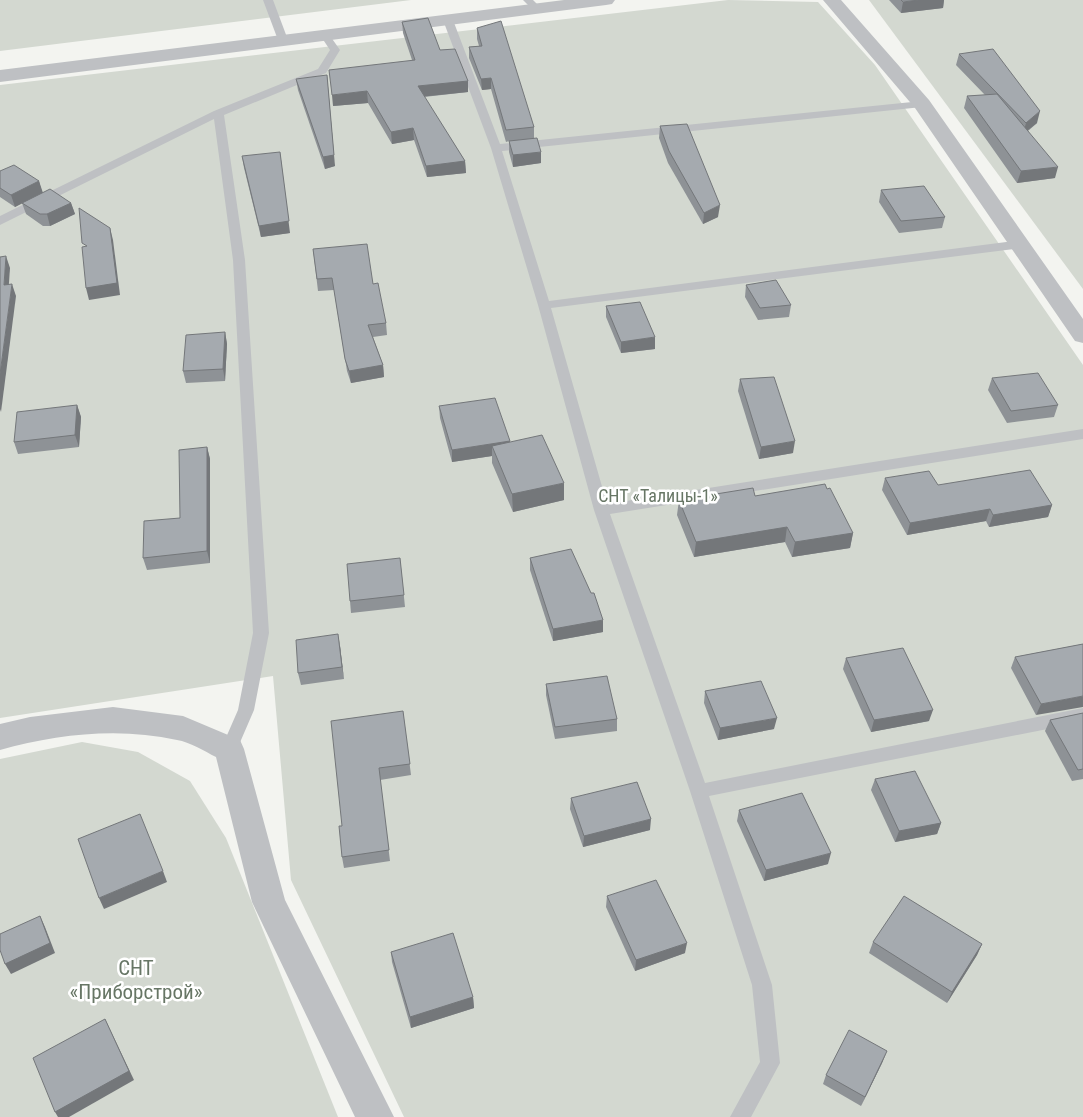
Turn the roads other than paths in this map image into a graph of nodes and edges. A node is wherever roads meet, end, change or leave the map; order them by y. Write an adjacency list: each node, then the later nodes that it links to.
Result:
1 (268, 0): 7 (lane)
2 (606, 0): 4 (street)
3 (832, 0): 9 (street)
4 (532, 4): 5 (street)
5 (448, 20): 6 (street); 11 (lane)
6 (325, 35): 7 (street); 10 (lane)
7 (283, 40): 8 (street)
8 (0, 76)
9 (922, 104): 11 (lane); 13 (street)
10 (218, 113): 12 (lane); 20 (lane)
11 (496, 148): 14 (lane)
12 (0, 221)
13 (1021, 244): 14 (lane); 15 (street)
14 (544, 305): 17 (lane)
15 (1083, 336)
16 (1083, 434): 17 (lane)
17 (601, 510): 21 (lane)
18 (1083, 716): 21 (lane)
19 (0, 737): 20 (street)
20 (229, 749): 22 (street)
21 (699, 791): 23 (lane)
22 (375, 1117)
23 (740, 1117)

